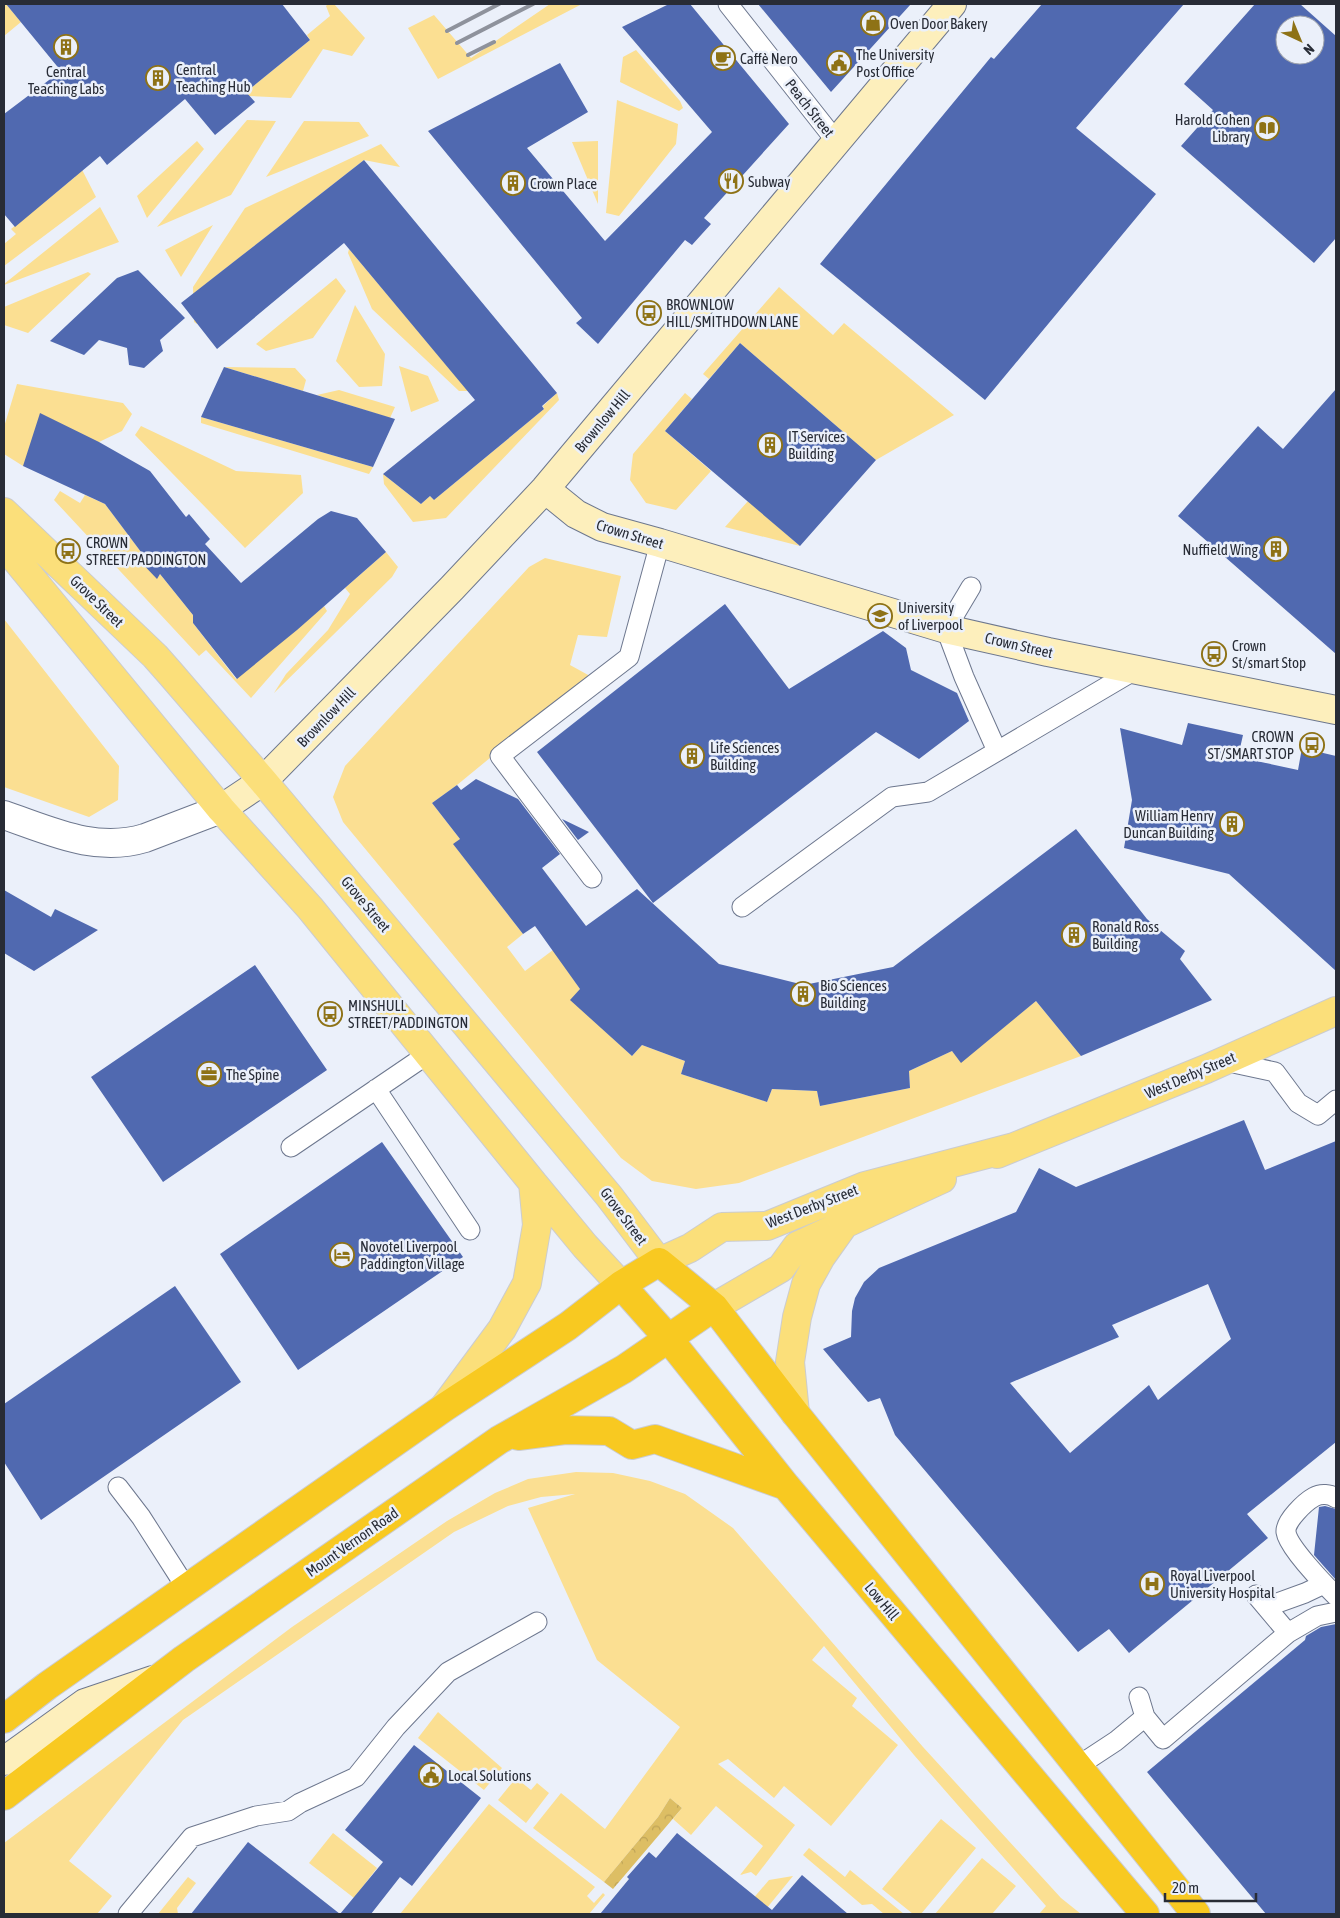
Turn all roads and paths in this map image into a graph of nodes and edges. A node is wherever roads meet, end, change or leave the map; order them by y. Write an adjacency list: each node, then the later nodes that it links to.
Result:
1 (728, 4): 3 (lane, Peach Street)
2 (952, 4): 3 (street, Brownlow Hill)
3 (836, 141): 4 (street, Brownlow Hill)
4 (544, 489): 6 (street, Crown Street); 13 (street, Brownlow Hill)
5 (4, 512): 13 (main road, Grove Street)
6 (660, 543): 9 (street, Crown Street); 16 (lane)
7 (4, 545): 14 (main road)
8 (971, 587): 9 (lane)
9 (946, 629): 10 (street, Crown Street); 12 (lane)
10 (1135, 670): 11 (street, Crown Street); 12 (lane)
11 (1336, 710)
12 (997, 751): 17 (lane)
13 (263, 781): 14 (street, Brownlow Hill); 28 (main road, Grove Street)
14 (221, 809): 15 (street); 19 (main road)
15 (4, 816)
16 (592, 878)
17 (742, 907)
18 (1336, 1010): 20 (main road, West Derby Street)
19 (428, 1054): 21 (lane); 25 (main road)
20 (1224, 1061): 22 (lane); 23 (main road, West Derby Street)
21 (376, 1089): 24 (lane); 27 (lane)
22 (1336, 1100)
23 (1014, 1146): 26 (main road, West Derby Street); 28 (main road, West Derby Street)
24 (291, 1147)
25 (533, 1183): 29 (main road); 32 (main road)
26 (846, 1222): 30 (main road, West Derby Street); 33 (main road)
27 (470, 1230)
28 (658, 1262): 29 (highway, West Derby Street); 30 (highway, Grove Street)
29 (621, 1286): 31 (highway, Low Hill); 32 (highway)
30 (714, 1307): 31 (highway, Mount Vernon Road); 33 (highway)
31 (668, 1338): 34 (highway, Mount Vernon Road); 35 (highway, Low Hill)
32 (445, 1407): 38 (highway)
33 (795, 1413): 48 (highway)
34 (499, 1440): 35 (highway); 43 (highway, Mount Vernon Road)
35 (786, 1486): 51 (highway, Low Hill)
36 (118, 1487): 38 (lane)
37 (1336, 1498): 39 (lane)
38 (187, 1589): 46 (highway)
39 (1330, 1590): 42 (lane)
40 (1336, 1612): 42 (lane)
41 (538, 1622): 50 (lane)
42 (1288, 1633): 45 (lane)
43 (162, 1677): 47 (street); 49 (highway, Mount Vernon Road)
44 (1138, 1697): 45 (lane)
45 (1145, 1717): 48 (lane)
46 (4, 1719)
47 (4, 1761)
48 (1078, 1766): 52 (highway)
49 (4, 1796)
50 (128, 1914)
51 (1145, 1914)
52 (1196, 1914)

